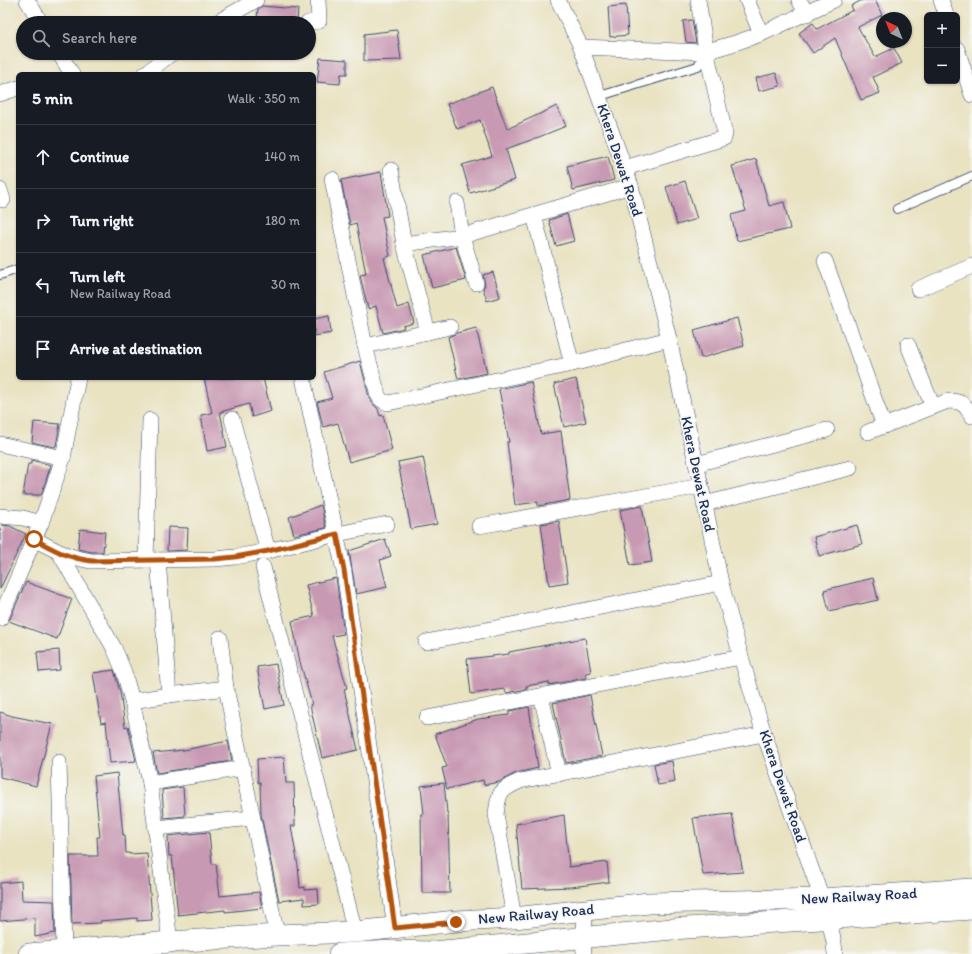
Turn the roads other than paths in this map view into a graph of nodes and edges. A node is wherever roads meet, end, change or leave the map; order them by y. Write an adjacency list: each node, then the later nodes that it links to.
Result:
1 (27, 0): 12 (street)
2 (256, 0): 13 (street)
3 (318, 0): 14 (street)
4 (558, 0): 16 (street, Khera Dewat Road)
5 (698, 0): 17 (street)
6 (747, 0): 15 (street)
7 (799, 0): 11 (street)
8 (834, 0): 11 (street)
9 (941, 0): 10 (street)
10 (945, 12)
11 (807, 14): 15 (street)
12 (37, 16)
13 (228, 16)
14 (316, 21)
15 (761, 34): 17 (street)
16 (581, 47): 17 (street); 26 (street, Khera Dewat Road)
17 (705, 51): 26 (lane); 27 (street)
18 (960, 58): 25 (street)
19 (63, 60): 21 (street)
20 (163, 60): 22 (street)
21 (70, 72)
22 (148, 72)
23 (16, 89): 24 (street)
24 (0, 94)
25 (972, 95)
26 (600, 96): 27 (street, Khera Dewat Road)
27 (625, 168): 31 (street, Khera Dewat Road)
28 (391, 170): 36 (street)
29 (972, 176): 33 (lane)
30 (332, 179): 47 (street)
31 (631, 186): 34 (street); 45 (street, Khera Dewat Road)
32 (457, 203): 35 (street)
33 (897, 209)
34 (534, 215): 35 (street); 48 (street)
35 (462, 236): 36 (street); 41 (street)
36 (404, 244): 44 (street)
37 (825, 261): 55 (street)
38 (972, 266): 42 (street)
39 (16, 270): 40 (lane)
40 (0, 275)
41 (476, 283)
42 (918, 289)
43 (450, 327): 44 (street)
44 (428, 332): 47 (street)
45 (669, 339): 48 (street); 60 (street, Khera Dewat Road)
46 (908, 345): 51 (street)
47 (365, 346): 48 (street)
48 (572, 364)
49 (78, 380): 59 (street)
50 (303, 380): 68 (street)
51 (934, 407): 52 (street); 55 (street)
52 (972, 416)
53 (232, 419): 70 (street)
54 (150, 420): 72 (street)
55 (884, 426): 57 (street)
56 (827, 430): 60 (street)
57 (868, 432)
58 (0, 444): 59 (street)
59 (63, 458): 65 (street)
60 (696, 464): 62 (street, Khera Dewat Road)
61 (850, 468): 63 (street)
62 (701, 486): 63 (street, Khera Dewat Road); 67 (street)
63 (704, 504): 74 (street, Khera Dewat Road)
64 (0, 516): 65 (street)
65 (40, 523): 69 (street)
66 (387, 524): 68 (street)
67 (479, 526)
68 (337, 534): 70 (street); 97 (street)
69 (34, 539): 71 (street); 75 (street)
70 (268, 551): 72 (street)
71 (59, 552): 72 (street); 82 (street)
72 (152, 560): 80 (street)
73 (263, 567): 98 (street)
74 (721, 583): 77 (street); 78 (street, Khera Dewat Road)
75 (0, 619)
76 (220, 638): 79 (street)
77 (426, 642)
78 (740, 657): 81 (street); 84 (street, Khera Dewat Road)
79 (226, 688): 80 (street); 86 (street)
80 (169, 694): 82 (street)
81 (541, 696): 83 (street); 87 (street)
82 (132, 701): 88 (street)
83 (427, 718)
84 (764, 734): 87 (street); 92 (street, Khera Dewat Road)
85 (59, 762): 102 (street)
86 (243, 768): 88 (street); 89 (street)
87 (559, 774): 95 (street)
88 (150, 783): 90 (street)
89 (252, 818): 90 (street); 99 (street)
90 (156, 828): 100 (street)
91 (972, 889): 92 (main road, New Railway Road)
92 (822, 899): 94 (main road, New Railway Road); 96 (street, Khera Dewat Road)
93 (972, 909): 96 (main road, New Railway Road)
94 (586, 910): 95 (main road, New Railway Road); 101 (street)
95 (514, 918): 97 (main road, New Railway Road)
96 (828, 919): 101 (main road, New Railway Road); 106 (street, Khera Dewat Road)
97 (395, 928): 98 (main road, New Railway Road)
98 (355, 932): 99 (main road, New Railway Road)
99 (277, 935): 100 (main road, New Railway Road)
100 (170, 942): 102 (main road, New Railway Road)
101 (584, 946): 103 (main road, New Railway Road)
102 (64, 951): 104 (main road, New Railway Road)
103 (391, 953): 105 (main road, New Railway Road)
104 (29, 954)
105 (338, 954)
106 (835, 954)

